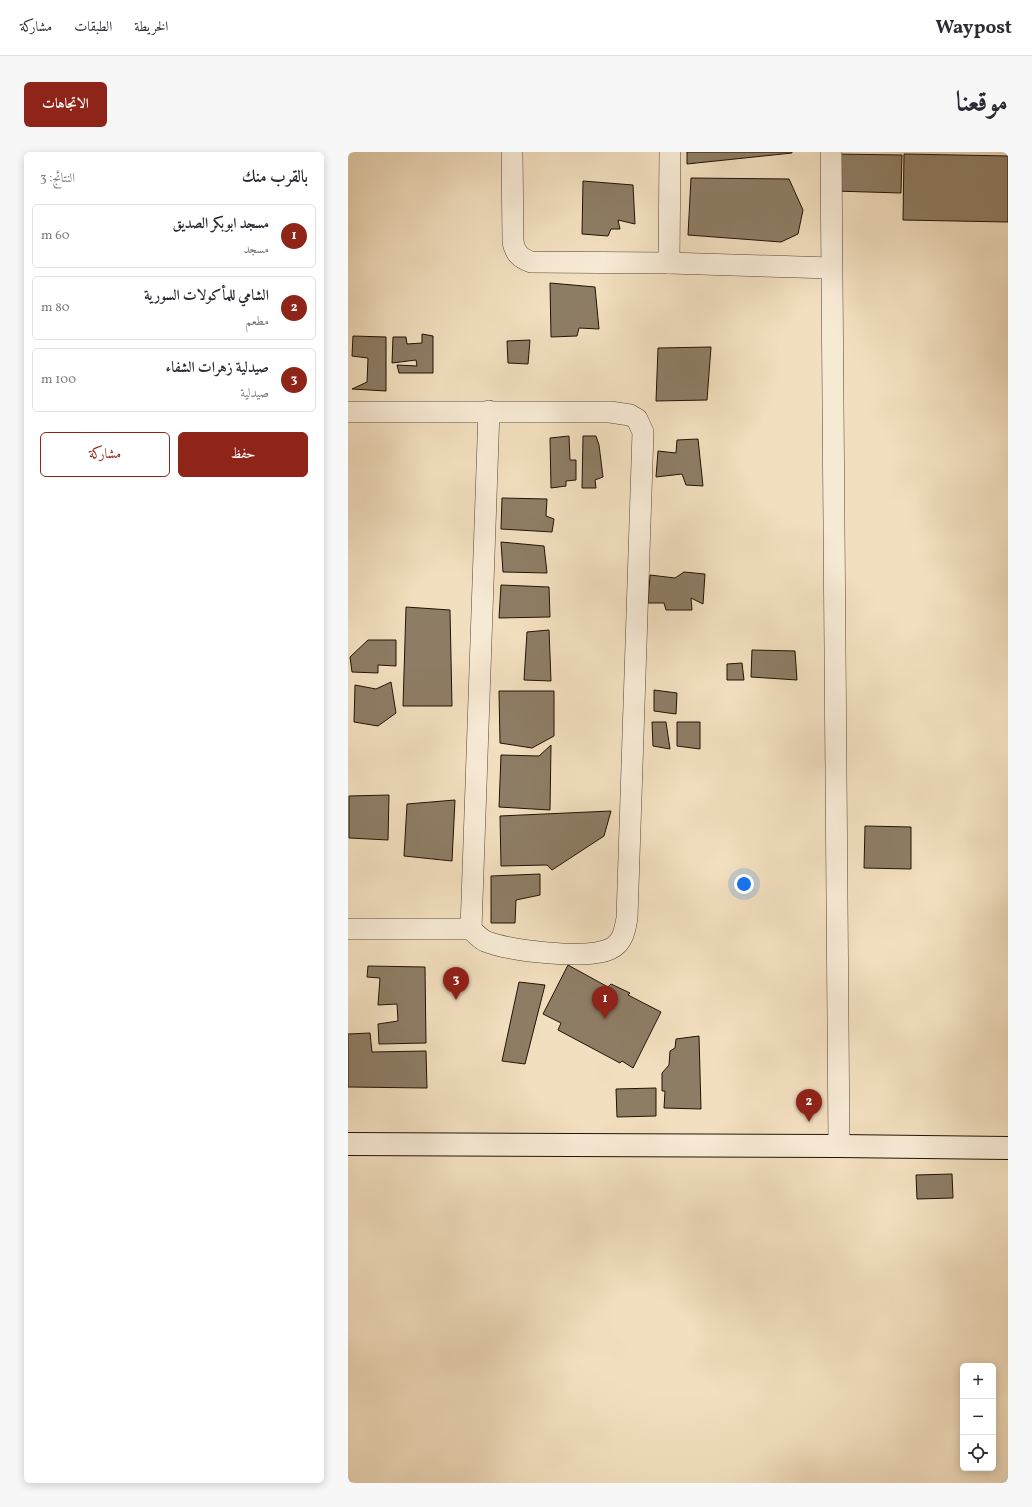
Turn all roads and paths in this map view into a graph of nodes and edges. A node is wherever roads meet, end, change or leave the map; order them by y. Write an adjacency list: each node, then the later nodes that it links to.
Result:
1 (512, 152): 5 (street)
2 (670, 152): 5 (street)
3 (831, 152): 4 (street); 6 (street)
4 (847, 152)
5 (669, 263): 6 (street)
6 (831, 268): 12 (street)
7 (489, 411): 8 (street); 10 (street); 10 (street)
8 (348, 412)
9 (348, 928): 10 (street)
10 (471, 929)
11 (348, 1144): 12 (main road)
12 (839, 1146): 13 (main road)
13 (1008, 1148)

